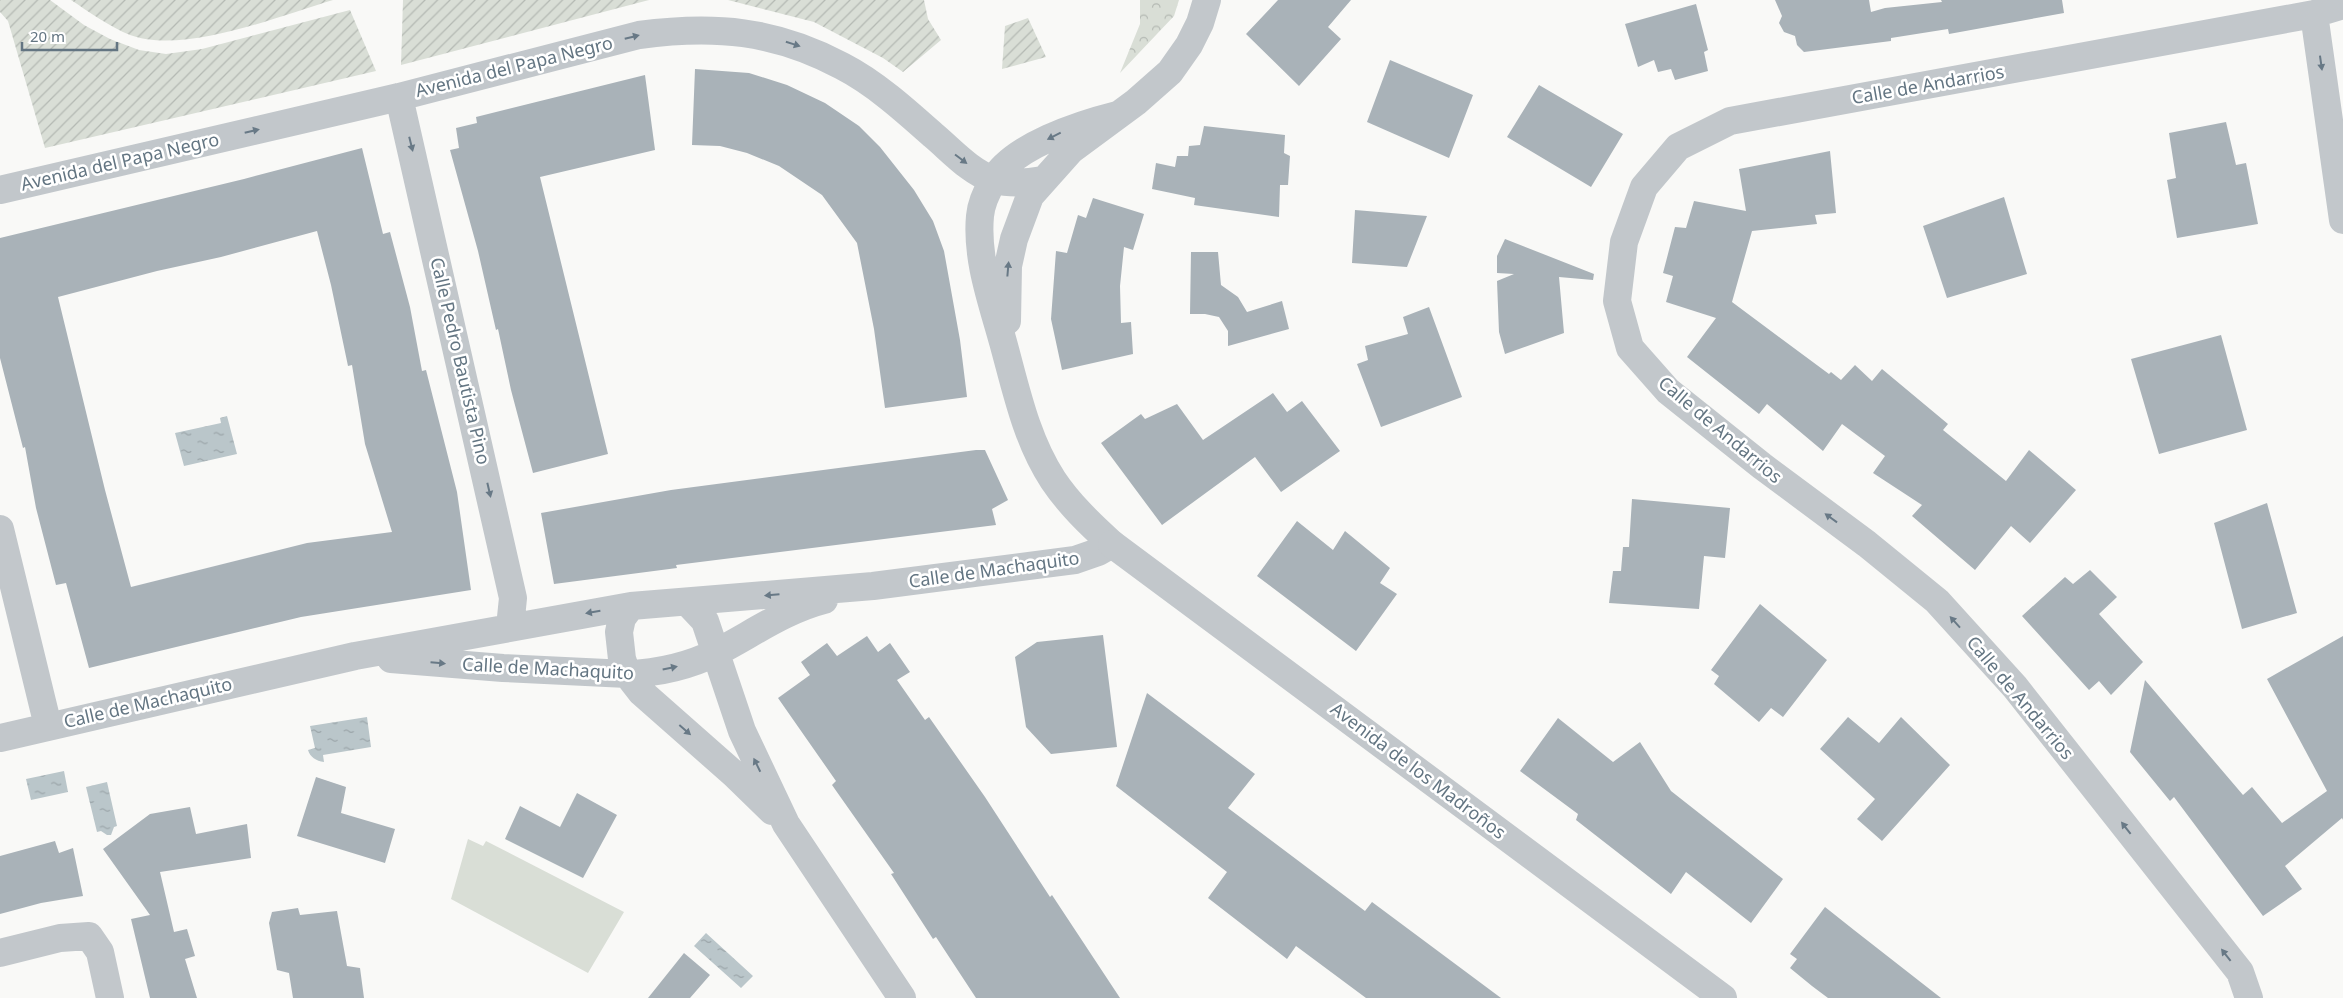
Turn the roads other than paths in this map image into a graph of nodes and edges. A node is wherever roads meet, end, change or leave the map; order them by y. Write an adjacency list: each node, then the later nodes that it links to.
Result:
1 (1207, 0): 5 (street)
2 (2343, 4): 3 (street, Calle de Andarrios)
3 (2314, 14): 9 (street, one-way to 9); 27 (street, Calle de Andarrios, one-way to 3)
4 (399, 97): 6 (street, Avenida del Papa Negro, one-way to 6); 8 (street, Avenida del Papa Negro, one-way to 4); 16 (street, Calle Pedro Bautista Pino, one-way to 16)
5 (1117, 115): 6 (street, one-way to 6); 7 (street)
6 (993, 179): 7 (street, Avenida del Papa Negro); 10 (street)
7 (1043, 180): 10 (street, one-way to 7)
8 (0, 190)
9 (2343, 220)
10 (1011, 370): 12 (street)
11 (0, 529): 20 (street)
12 (1112, 544): 13 (street, Calle de Machaquito); 26 (street, Avenida de los Madroños)
13 (873, 586): 14 (street, Calle de Machaquito, one-way to 14); 17 (street, Calle de Machaquito)
14 (688, 602): 15 (street, Calle de Machaquito); 17 (street)
15 (631, 606): 16 (street, Calle de Machaquito, one-way to 16); 19 (street)
16 (510, 627): 18 (street, Calle de Machaquito)
17 (716, 652): 19 (street, Calle de Machaquito, one-way to 17); 22 (street, one-way to 17)
18 (355, 656): 19 (street, Calle de Machaquito, one-way to 19); 20 (street, Calle de Machaquito)
19 (627, 674): 22 (street, one-way to 22)
20 (48, 726): 21 (street, Calle de Machaquito)
21 (0, 738)
22 (786, 824): 25 (street)
23 (0, 953): 24 (street)
24 (110, 998)
25 (902, 998)
26 (1724, 998)
27 (2248, 998)

